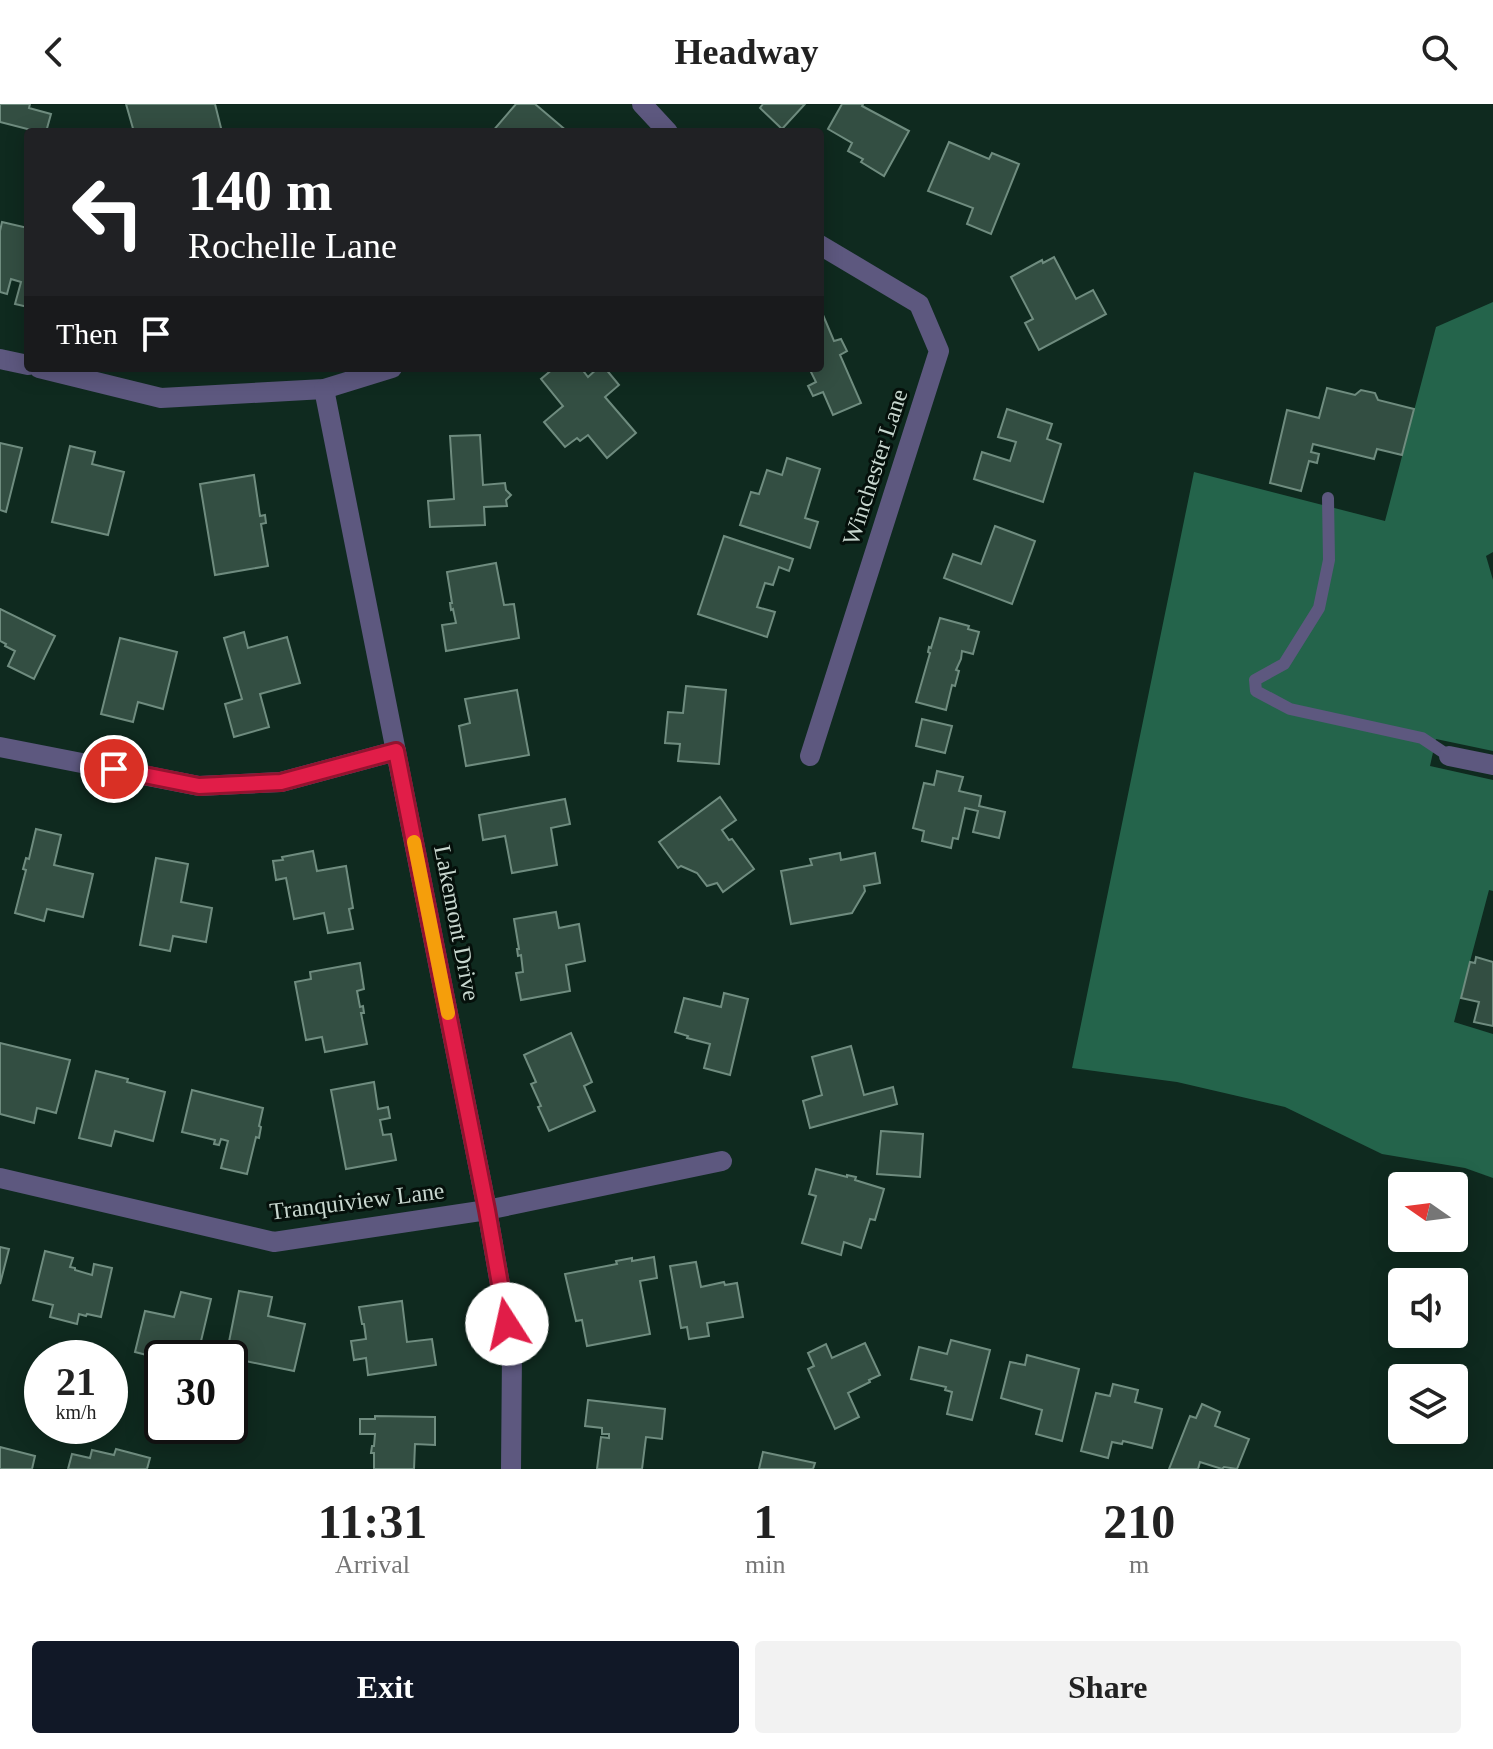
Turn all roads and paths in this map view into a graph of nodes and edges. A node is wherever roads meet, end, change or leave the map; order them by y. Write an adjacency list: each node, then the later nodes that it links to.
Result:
1 (642, 104): 2 (street)
2 (664, 128)
3 (824, 247): 12 (street, Winchester Lane)
4 (0, 359): 5 (street)
5 (24, 364)
6 (55, 372): 8 (street)
7 (379, 372): 8 (street)
8 (324, 389): 11 (street, Lakemont Drive)
9 (1328, 498): 13 (lane)
10 (0, 747): 11 (street)
11 (396, 751): 17 (street, Lakemont Drive)
12 (810, 756)
13 (1449, 756): 14 (street)
14 (1493, 765)
15 (722, 1161): 17 (street, Tranquiview Lane)
16 (0, 1178): 17 (street, Tranquiview Lane)
17 (487, 1210): 18 (street, Lakemont Drive)
18 (511, 1469)

